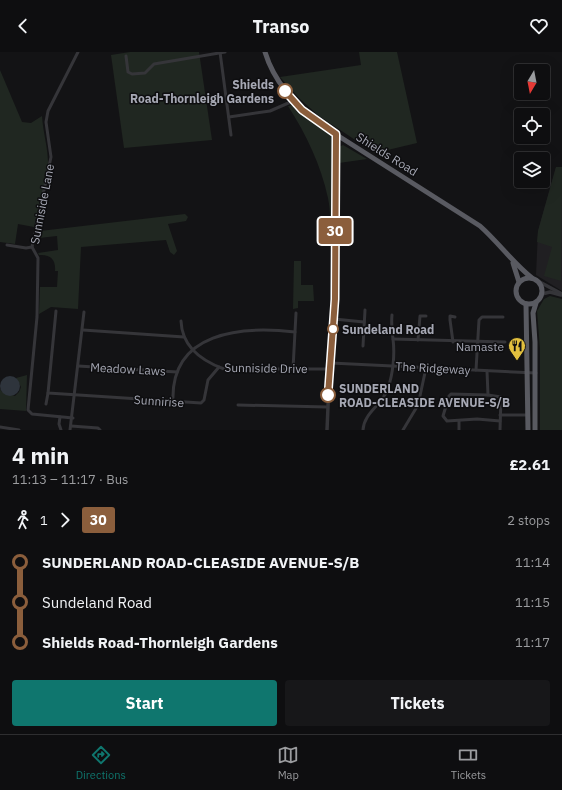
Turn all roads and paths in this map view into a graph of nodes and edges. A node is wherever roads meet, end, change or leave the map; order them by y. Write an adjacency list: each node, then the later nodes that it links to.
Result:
1 (78, 52): 11 (street, Sunniside Lane)
2 (220, 52): 3 (street); 5 (street); 7 (street)
3 (225, 52)
4 (266, 52): 6 (highway, Shields Road)
5 (126, 56)
6 (293, 101): 7 (street); 8 (highway, Shields Road)
7 (229, 117): 9 (street)
8 (336, 134): 12 (highway, Shields Road); 27 (street)
9 (231, 136)
10 (7, 245): 11 (street)
11 (32, 247): 63 (street, Sunniside Lane)
12 (512, 260): 13 (highway, Shields Road); 14 (highway, Shields Road)
13 (534, 279): 14 (highway); 15 (highway); 16 (street)
14 (520, 282): 18 (highway)
15 (542, 294): 16 (street); 17 (highway)
16 (562, 295)
17 (536, 302): 18 (highway); 52 (highway)
18 (526, 304): 51 (highway)
19 (365, 310): 29 (street)
20 (56, 311): 54 (street)
21 (84, 312): 30 (street)
22 (296, 313): 31 (street)
23 (392, 315): 33 (street)
24 (426, 316): 34 (street)
25 (455, 317): 35 (street)
26 (503, 317): 36 (street)
27 (334, 319): 29 (street); 40 (street)
28 (181, 321): 32 (street, Sunniside Drive)
29 (364, 322): 38 (street)
30 (83, 330): 32 (street); 41 (street)
31 (295, 332): 39 (street); 45 (street)
32 (184, 337): 39 (street, Sunniside Drive)
33 (393, 339): 34 (street); 42 (street)
34 (418, 340): 35 (street)
35 (453, 342): 36 (street)
36 (478, 342): 37 (street); 48 (street)
37 (505, 342)
38 (363, 346)
39 (193, 350): 43 (street, Sunniside Drive); 50 (street)
40 (331, 363): 42 (street, The Ridgeway); 46 (street)
41 (78, 366): 50 (street, Meadow Laws); 56 (street)
42 (392, 366): 44 (street, The Ridgeway); 73 (street)
43 (219, 367): 45 (street, Sunniside Drive); 57 (street, Sunnirise)
44 (426, 368): 47 (street, The Ridgeway); 74 (street)
45 (293, 369): 46 (street, Sunniside Drive)
46 (330, 369): 60 (street)
47 (460, 370): 48 (street, The Ridgeway); 53 (street)
48 (476, 370): 49 (street, The Ridgeway)
49 (487, 371): 51 (street, The Ridgeway); 55 (street)
50 (177, 372): 57 (street)
51 (528, 373): 52 (street, The Ridgeway); 62 (highway)
52 (536, 374): 78 (highway)
53 (460, 375)
54 (48, 393): 56 (street, Sunnirise); 58 (street)
55 (488, 395): 61 (street); 65 (street)
56 (75, 396): 57 (street, Sunnirise); 64 (street)
57 (173, 402)
58 (46, 404)
59 (238, 405): 60 (street)
60 (327, 407): 72 (street)
61 (500, 415): 62 (street); 66 (street)
62 (528, 415): 77 (highway)
63 (60, 417): 64 (street, Sunniside Lane); 70 (street)
64 (73, 418): 68 (street)
65 (459, 421): 66 (street); 75 (street)
66 (500, 421): 76 (street)
67 (0, 427): 69 (street)
68 (71, 428): 71 (street)
69 (19, 430)
70 (61, 430)
71 (100, 430)
72 (327, 430)
73 (363, 430)
74 (403, 430)
75 (459, 430)
76 (500, 430)
77 (528, 430)
78 (535, 430)

